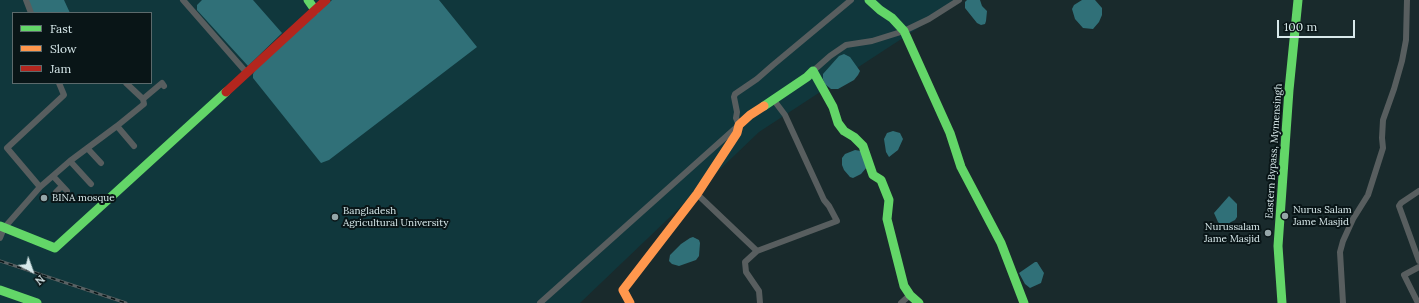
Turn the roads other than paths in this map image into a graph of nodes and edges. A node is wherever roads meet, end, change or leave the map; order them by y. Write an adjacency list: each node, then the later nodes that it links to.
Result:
1 (26, 0): 11 (street)
2 (183, 0): 14 (street)
3 (308, 0): 10 (main road)
4 (326, 0): 10 (main road)
5 (852, 0): 20 (street)
6 (869, 0): 12 (main road)
7 (959, 0): 12 (street)
8 (1298, 0): 48 (main road, Eastern Bypass, Mymensingh)
9 (1407, 0): 49 (street)
10 (316, 10): 14 (main road)
11 (31, 12)
12 (904, 31): 13 (street); 47 (main road)
13 (813, 71): 19 (main road); 40 (main road)
14 (246, 72): 34 (main road)
15 (59, 84): 29 (street)
16 (127, 84): 18 (street)
17 (164, 86): 18 (street)
18 (142, 99): 21 (street)
19 (773, 99): 20 (main road); 36 (street)
20 (739, 125): 33 (main road); 42 (street)
21 (117, 126): 22 (street); 23 (street)
22 (134, 146)
23 (88, 149): 24 (street); 25 (street)
24 (70, 161): 26 (street); 27 (street)
25 (101, 163)
26 (53, 176): 28 (street); 29 (street)
27 (91, 184)
28 (62, 186): 30 (street); 32 (street)
29 (40, 187): 34 (street)
30 (67, 191)
31 (1419, 191): 37 (street)
32 (56, 192)
33 (697, 194): 36 (street); 43 (main road)
34 (2, 227): 35 (street)
35 (0, 238)
36 (757, 251): 44 (street)
37 (1419, 261)
38 (1419, 267): 50 (street)
39 (0, 290): 41 (main road)
40 (910, 295): 45 (street); 46 (main road)
41 (37, 303)
42 (540, 303)
43 (630, 303)
44 (760, 303)
45 (901, 303)
46 (919, 303)
47 (1024, 303)
48 (1282, 303)
49 (1343, 303)
50 (1418, 303)

